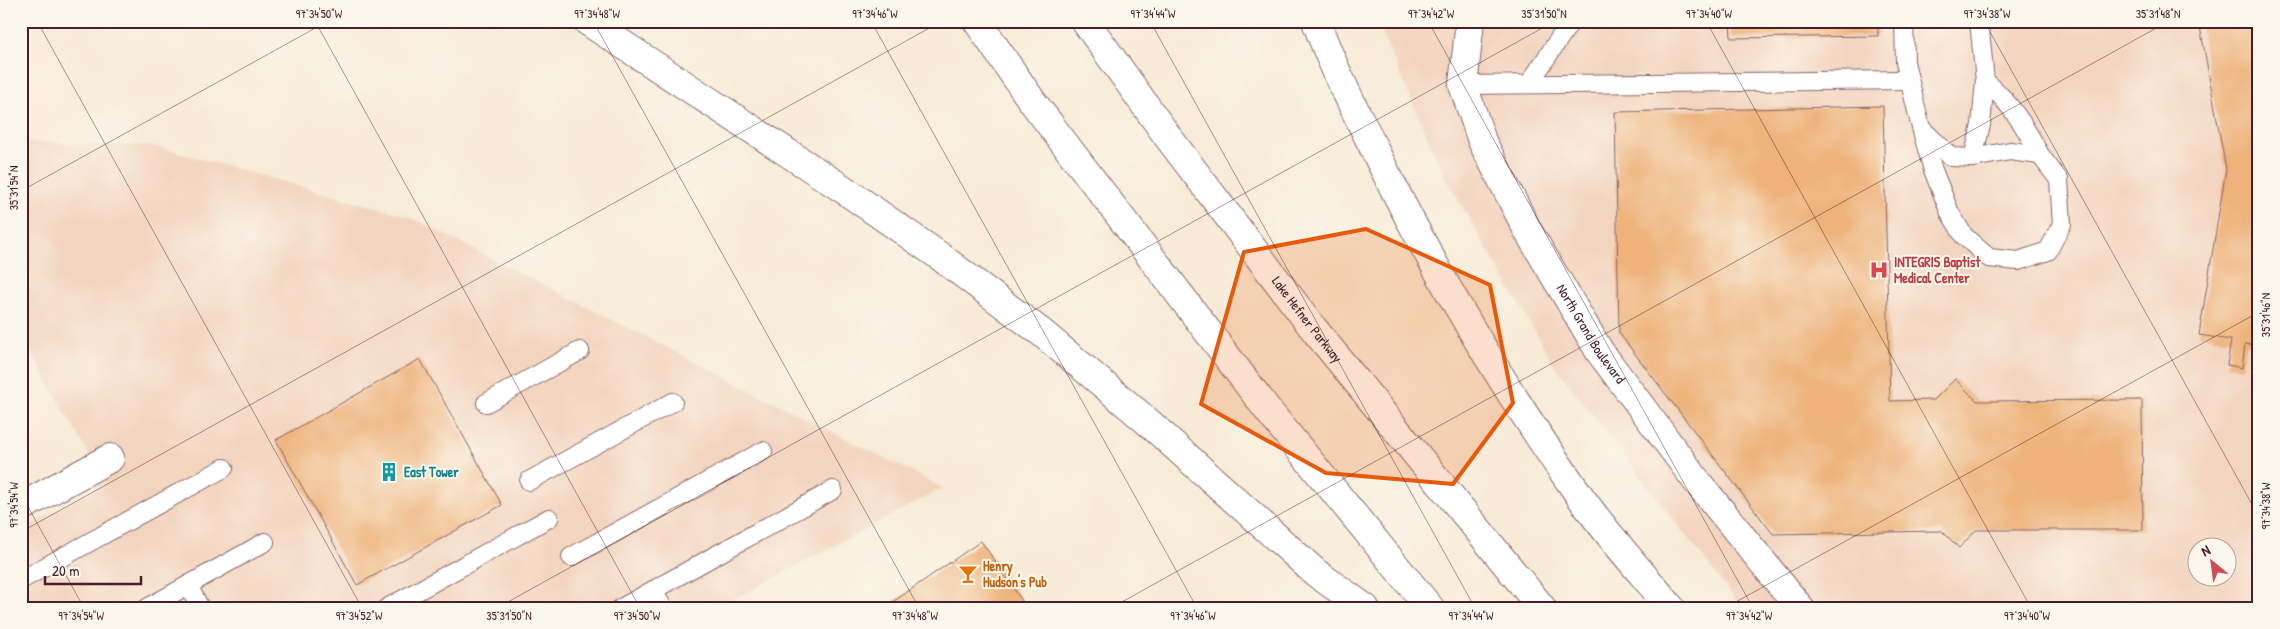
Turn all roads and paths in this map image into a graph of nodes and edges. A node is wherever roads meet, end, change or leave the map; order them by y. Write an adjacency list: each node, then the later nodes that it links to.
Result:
1 (587, 21): 36 (main road)
2 (977, 21): 37 (main road)
3 (1085, 21): 38 (main road, Lake Hefner Parkway)
4 (1316, 21): 39 (main road)
5 (1470, 21): 12 (main road, North Grand Boulevard)
6 (1571, 21): 11 (lane)
7 (1904, 21): 9 (lane)
8 (1980, 21): 10 (lane)
9 (1909, 80): 11 (lane); 13 (lane)
10 (1985, 81): 14 (lane); 15 (lane)
11 (1529, 84): 12 (lane)
12 (1463, 85): 40 (main road, North Grand Boulevard)
13 (1921, 128): 14 (lane); 15 (lane)
14 (2040, 156): 15 (lane)
15 (1973, 158)
16 (580, 351): 18 (lane)
17 (673, 402): 22 (lane)
18 (486, 403)
19 (764, 451): 27 (lane)
20 (110, 458): 24 (main road)
21 (224, 468): 28 (lane)
22 (529, 482)
23 (832, 490): 30 (lane)
24 (21, 507)
25 (549, 518): 33 (lane)
26 (265, 542): 29 (lane)
27 (571, 557)
28 (21, 580)
29 (188, 585): 31 (lane); 32 (lane)
30 (653, 590): 34 (lane); 35 (lane)
31 (147, 608)
32 (200, 608)
33 (387, 608)
34 (621, 608)
35 (663, 608)
36 (1365, 608)
37 (1430, 608)
38 (1542, 608)
39 (1670, 608)
40 (1800, 608)

